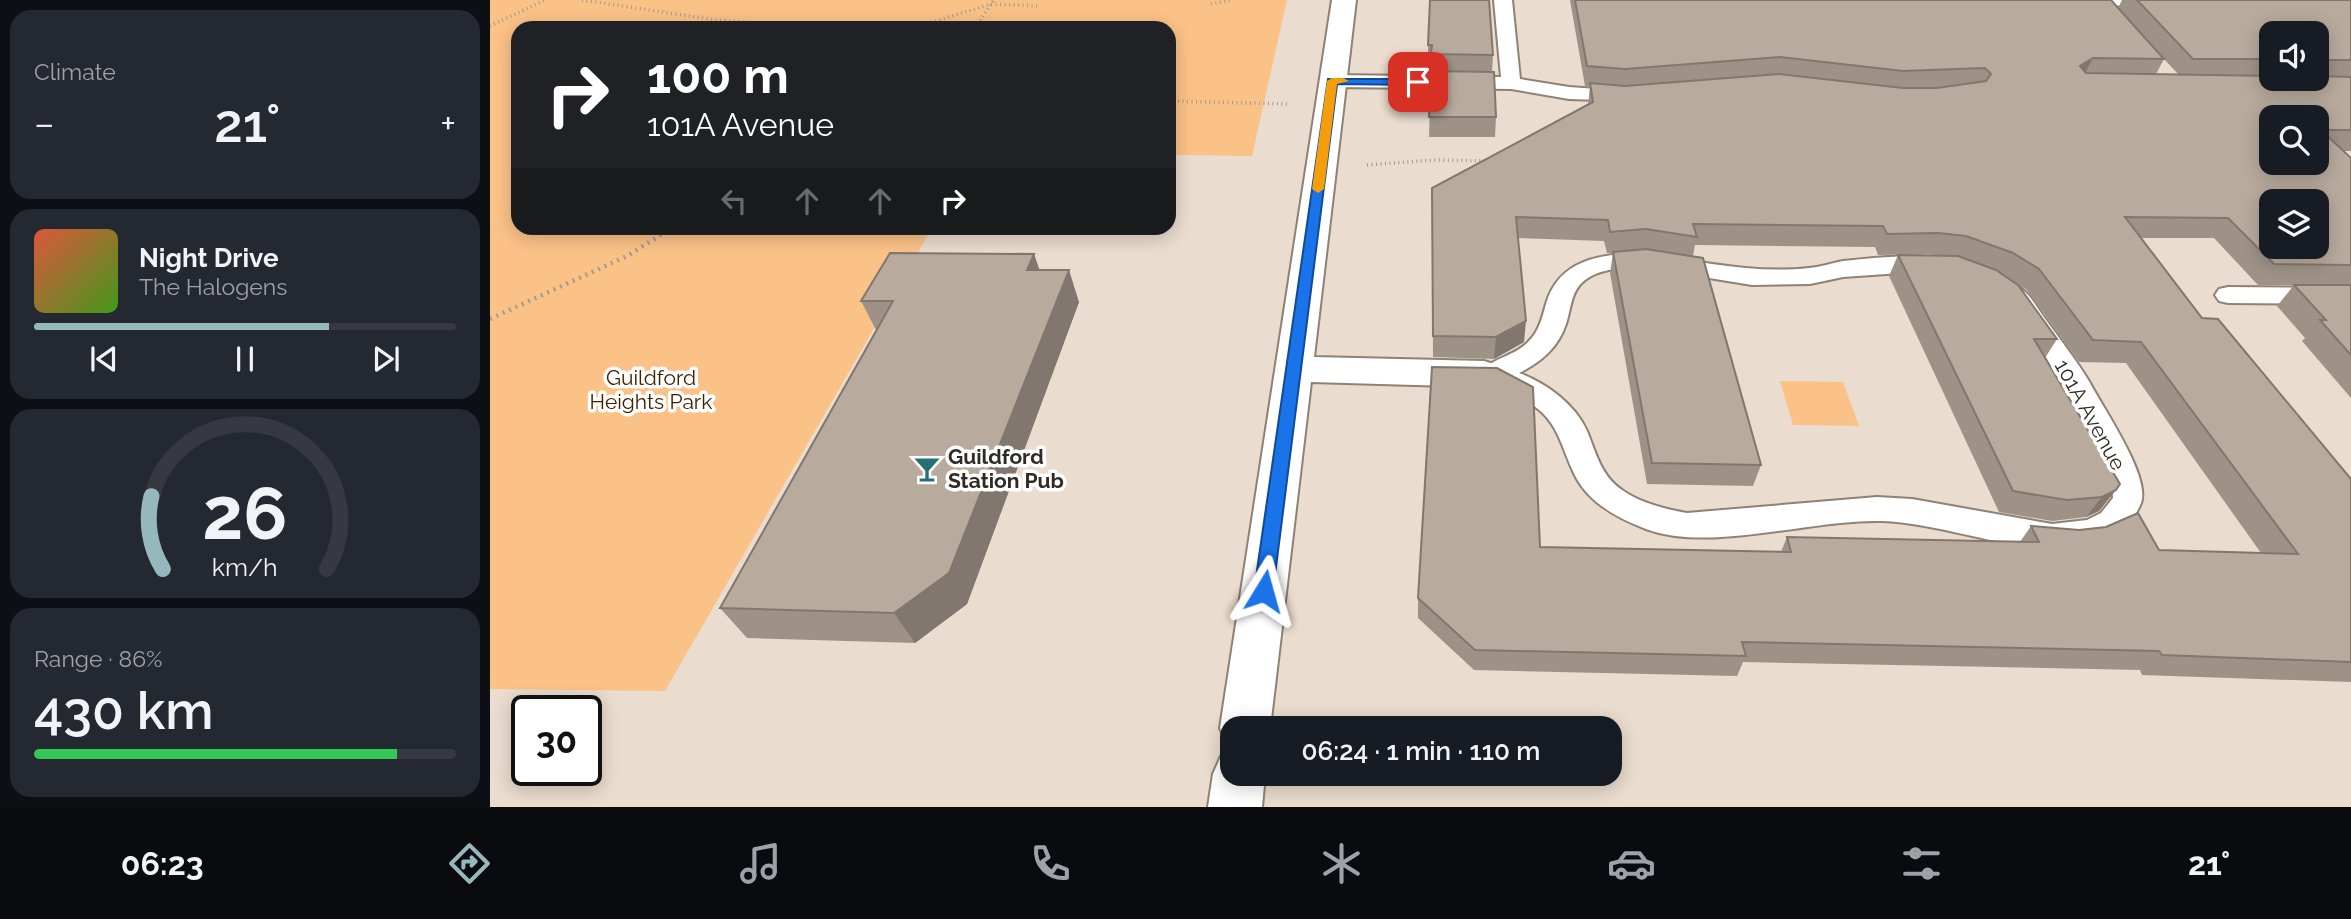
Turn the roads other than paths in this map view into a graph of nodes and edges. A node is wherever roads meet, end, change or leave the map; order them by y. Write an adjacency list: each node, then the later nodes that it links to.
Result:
1 (1344, 0): 7 (street)
2 (1503, 0): 8 (lane)
3 (2064, 0): 4 (lane)
4 (2096, 0): 5 (lane); 6 (lane)
5 (2162, 1)
6 (2114, 20)
7 (1332, 81): 8 (lane); 12 (street)
8 (1511, 83): 9 (lane)
9 (1650, 96)
10 (2228, 295): 11 (lane)
11 (2351, 296)
12 (1293, 369): 13 (street, 101A Avenue); 14 (street)
13 (1493, 374): 13 (lane, 101A Avenue)
14 (1247, 716)
15 (1238, 786): 16 (street)
16 (1235, 807)

